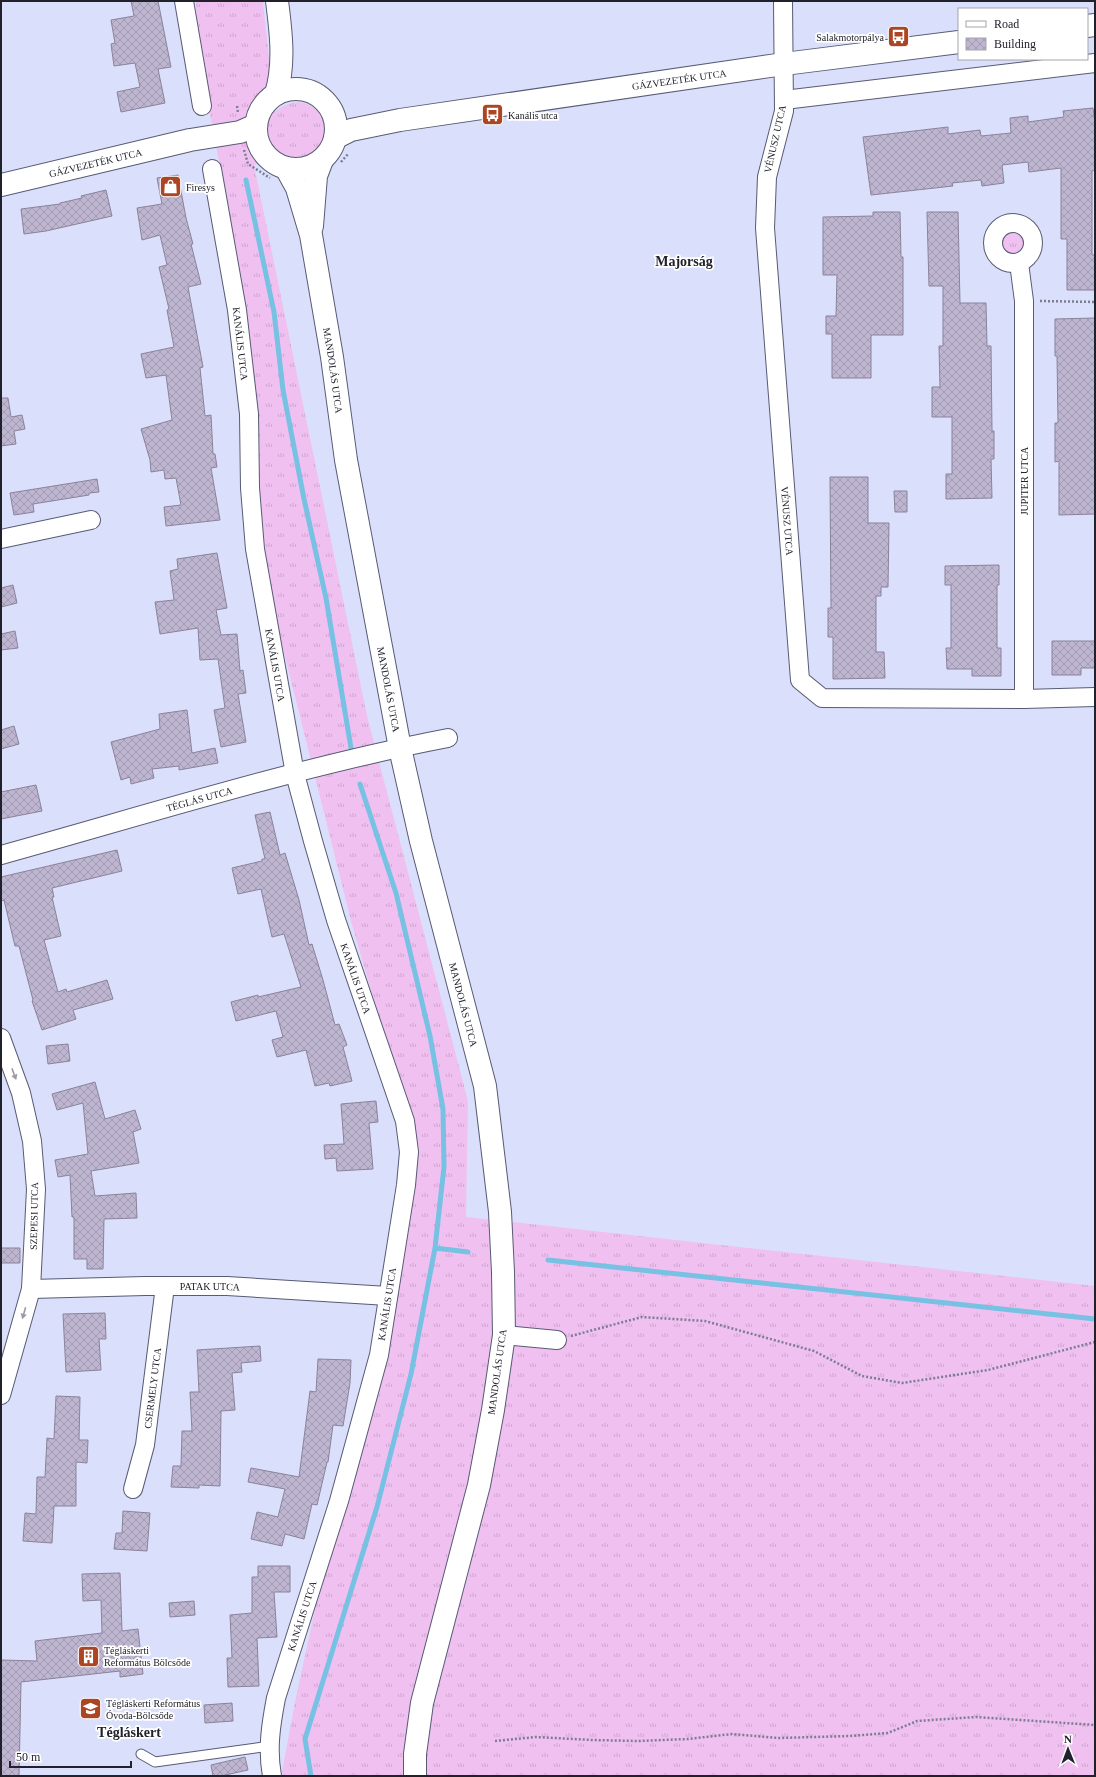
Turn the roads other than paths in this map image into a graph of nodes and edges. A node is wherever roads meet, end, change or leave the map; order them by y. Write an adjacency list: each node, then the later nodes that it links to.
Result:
1 (184, 1): 11 (street)
2 (277, 1): 4 (street)
3 (784, 1): 7 (street, VÉNUSZ UTCA)
4 (282, 40): 8 (street); 9 (street)
5 (958, 42): 7 (street, GÁZVEZETÉK UTCA)
6 (1095, 63): 10 (street)
7 (784, 64): 10 (street, VÉNUSZ UTCA); 13 (street, GÁZVEZETÉK UTCA)
8 (308, 91): 9 (street); 12 (street)
9 (276, 94): 14 (street)
10 (784, 100): 27 (street, VÉNUSZ UTCA)
11 (202, 106)
12 (332, 111): 13 (street, GÁZVEZETÉK UTCA); 15 (street)
13 (400, 120): 15 (street, GÁZVEZETÉK UTCA)
14 (256, 125): 16 (street, GÁZVEZETÉK UTCA); 17 (street)
15 (335, 138): 18 (street)
16 (190, 140): 17 (street, GÁZVEZETÉK UTCA); 21 (street, GÁZVEZETÉK UTCA)
17 (265, 154): 19 (street)
18 (322, 160): 19 (street); 22 (street, MANDOLÁS UTCA)
19 (286, 168): 22 (street, MANDOLÁS UTCA)
20 (212, 169): 30 (street, KANÁLIS UTCA)
21 (1, 185)
22 (311, 235): 29 (street, MANDOLÁS UTCA)
23 (1019, 263): 27 (street, JUPITER UTCA)
24 (91, 520): 25 (street)
25 (1, 539)
26 (1095, 697): 27 (street, VÉNUSZ UTCA)
27 (1024, 699)
28 (448, 738): 29 (street, TÉGLÁS UTCA)
29 (400, 748): 30 (street, TÉGLÁS UTCA); 36 (street, MANDOLÁS UTCA)
30 (296, 774): 31 (street, TÉGLÁS UTCA); 35 (street, KANÁLIS UTCA)
31 (1, 855)
32 (1, 1038): 34 (street, SZEPESI UTCA, one-way to 34)
33 (165, 1286): 34 (street, PATAK UTCA); 35 (street, PATAK UTCA); 39 (street, CSERMELY UTCA)
34 (31, 1289): 38 (street, SZEPESI UTCA, one-way to 38)
35 (388, 1296): 40 (street, KANÁLIS UTCA)
36 (504, 1335): 37 (street); 43 (street, MANDOLÁS UTCA)
37 (557, 1340)
38 (1, 1395)
39 (133, 1489)
40 (270, 1746): 41 (lane); 42 (street, KANÁLIS UTCA)
41 (141, 1754)
42 (272, 1776)
43 (415, 1776)

